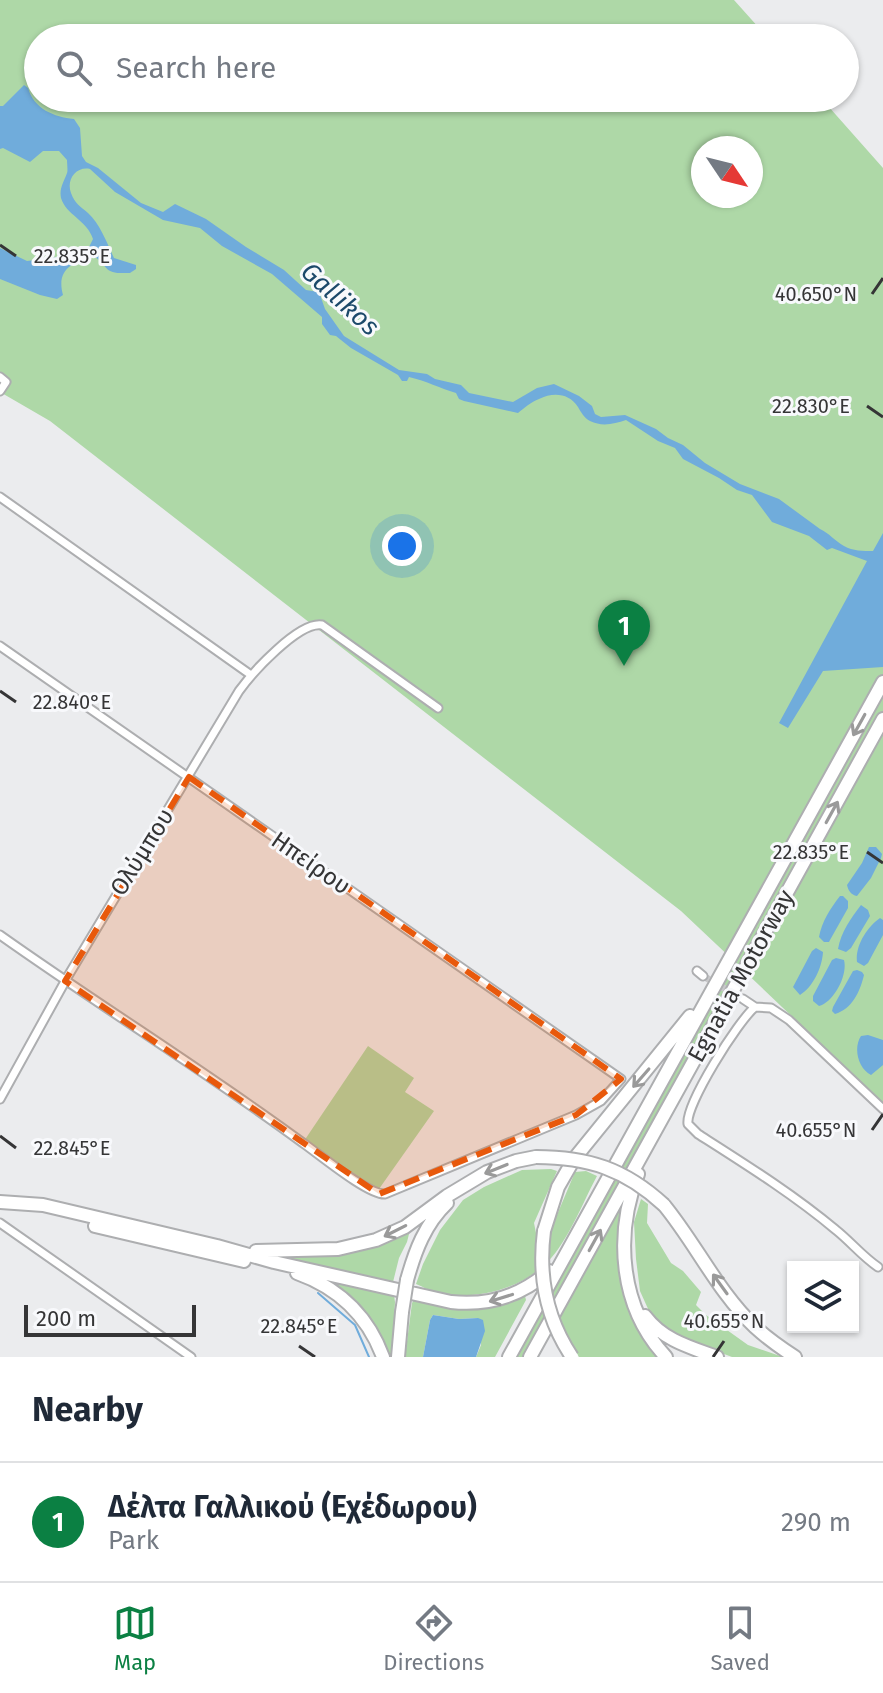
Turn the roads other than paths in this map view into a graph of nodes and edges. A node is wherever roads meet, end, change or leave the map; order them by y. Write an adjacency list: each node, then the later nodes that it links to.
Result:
1 (3, 380): 2 (street)
2 (0, 391)
3 (0, 497): 5 (street)
4 (0, 646): 9 (street, Ηπείρου)
5 (251, 675): 7 (street, Ολύμπου); 9 (street, Ολύμπου)
6 (883, 682): 12 (highway, Egnatia Motorway, one-way to 12)
7 (438, 708)
8 (883, 719): 16 (highway, Egnatia Motorway, one-way to 8)
9 (189, 777): 11 (street, Ολύμπου); 11 (street, Ηπείρου)
10 (0, 935): 11 (street)
11 (65, 981): 15 (street, Ολύμπου)
12 (709, 996): 22 (highway); 31 (highway, one-way to 31, bridge)
13 (743, 999): 14 (street)
14 (755, 1007): 17 (street); 24 (street)
15 (0, 1099)
16 (669, 1106): 25 (highway); 30 (highway, one-way to 16)
17 (883, 1109)
18 (460, 1189): 23 (highway, one-way to 23); 28 (highway, bridge); 34 (highway, one-way to 18, bridge)
19 (0, 1202): 23 (highway)
20 (0, 1209): 27 (highway)
21 (0, 1223): 26 (street)
22 (579, 1230): 23 (highway, one-way to 23); 29 (highway)
23 (217, 1246)
24 (878, 1267)
25 (631, 1294): 32 (highway); 33 (highway)
26 (191, 1357)
27 (383, 1357)
28 (398, 1357)
29 (509, 1357)
30 (530, 1357)
31 (572, 1357)
32 (666, 1357)
33 (717, 1357)
34 (795, 1357)

